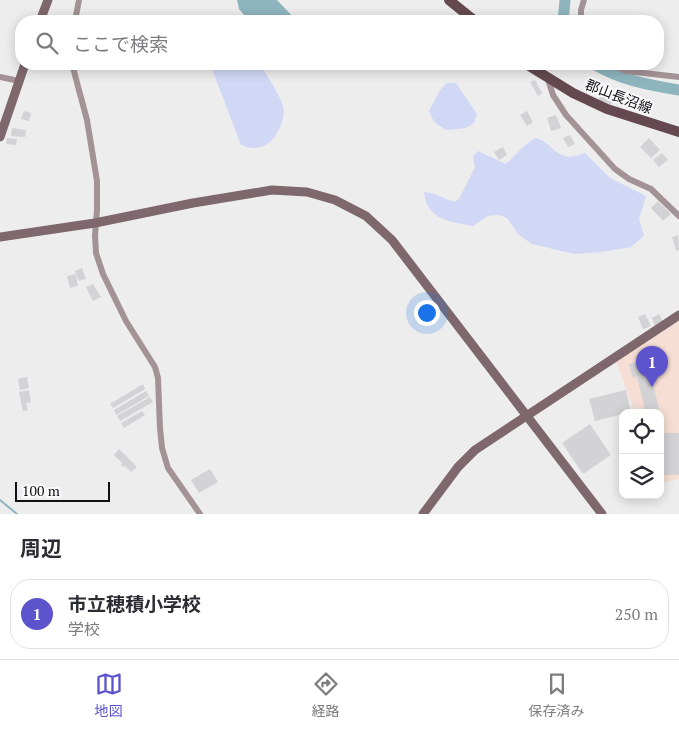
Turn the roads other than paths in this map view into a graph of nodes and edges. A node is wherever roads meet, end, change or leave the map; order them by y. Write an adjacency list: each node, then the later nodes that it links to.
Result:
1 (48, 0): 5 (street)
2 (79, 0): 6 (street)
3 (449, 0): 7 (main road)
4 (584, 0): 8 (street)
5 (42, 15)
6 (75, 15)
7 (468, 15)
8 (582, 15)
9 (23, 70): 16 (street)
10 (74, 70): 20 (street)
11 (535, 70): 15 (main road, 郡山長沼線)
12 (624, 70): 14 (street)
13 (0, 77): 16 (street)
14 (679, 77)
15 (548, 79): 17 (main road, 郡山長沼線); 19 (street)
16 (19, 81): 18 (street)
17 (679, 132)
18 (0, 137)
19 (679, 216)
20 (95, 223): 21 (street); 23 (street); 24 (street)
21 (0, 237)
22 (679, 315): 23 (street)
23 (527, 416): 25 (street); 26 (street)
24 (200, 514)
25 (423, 514)
26 (602, 514)

